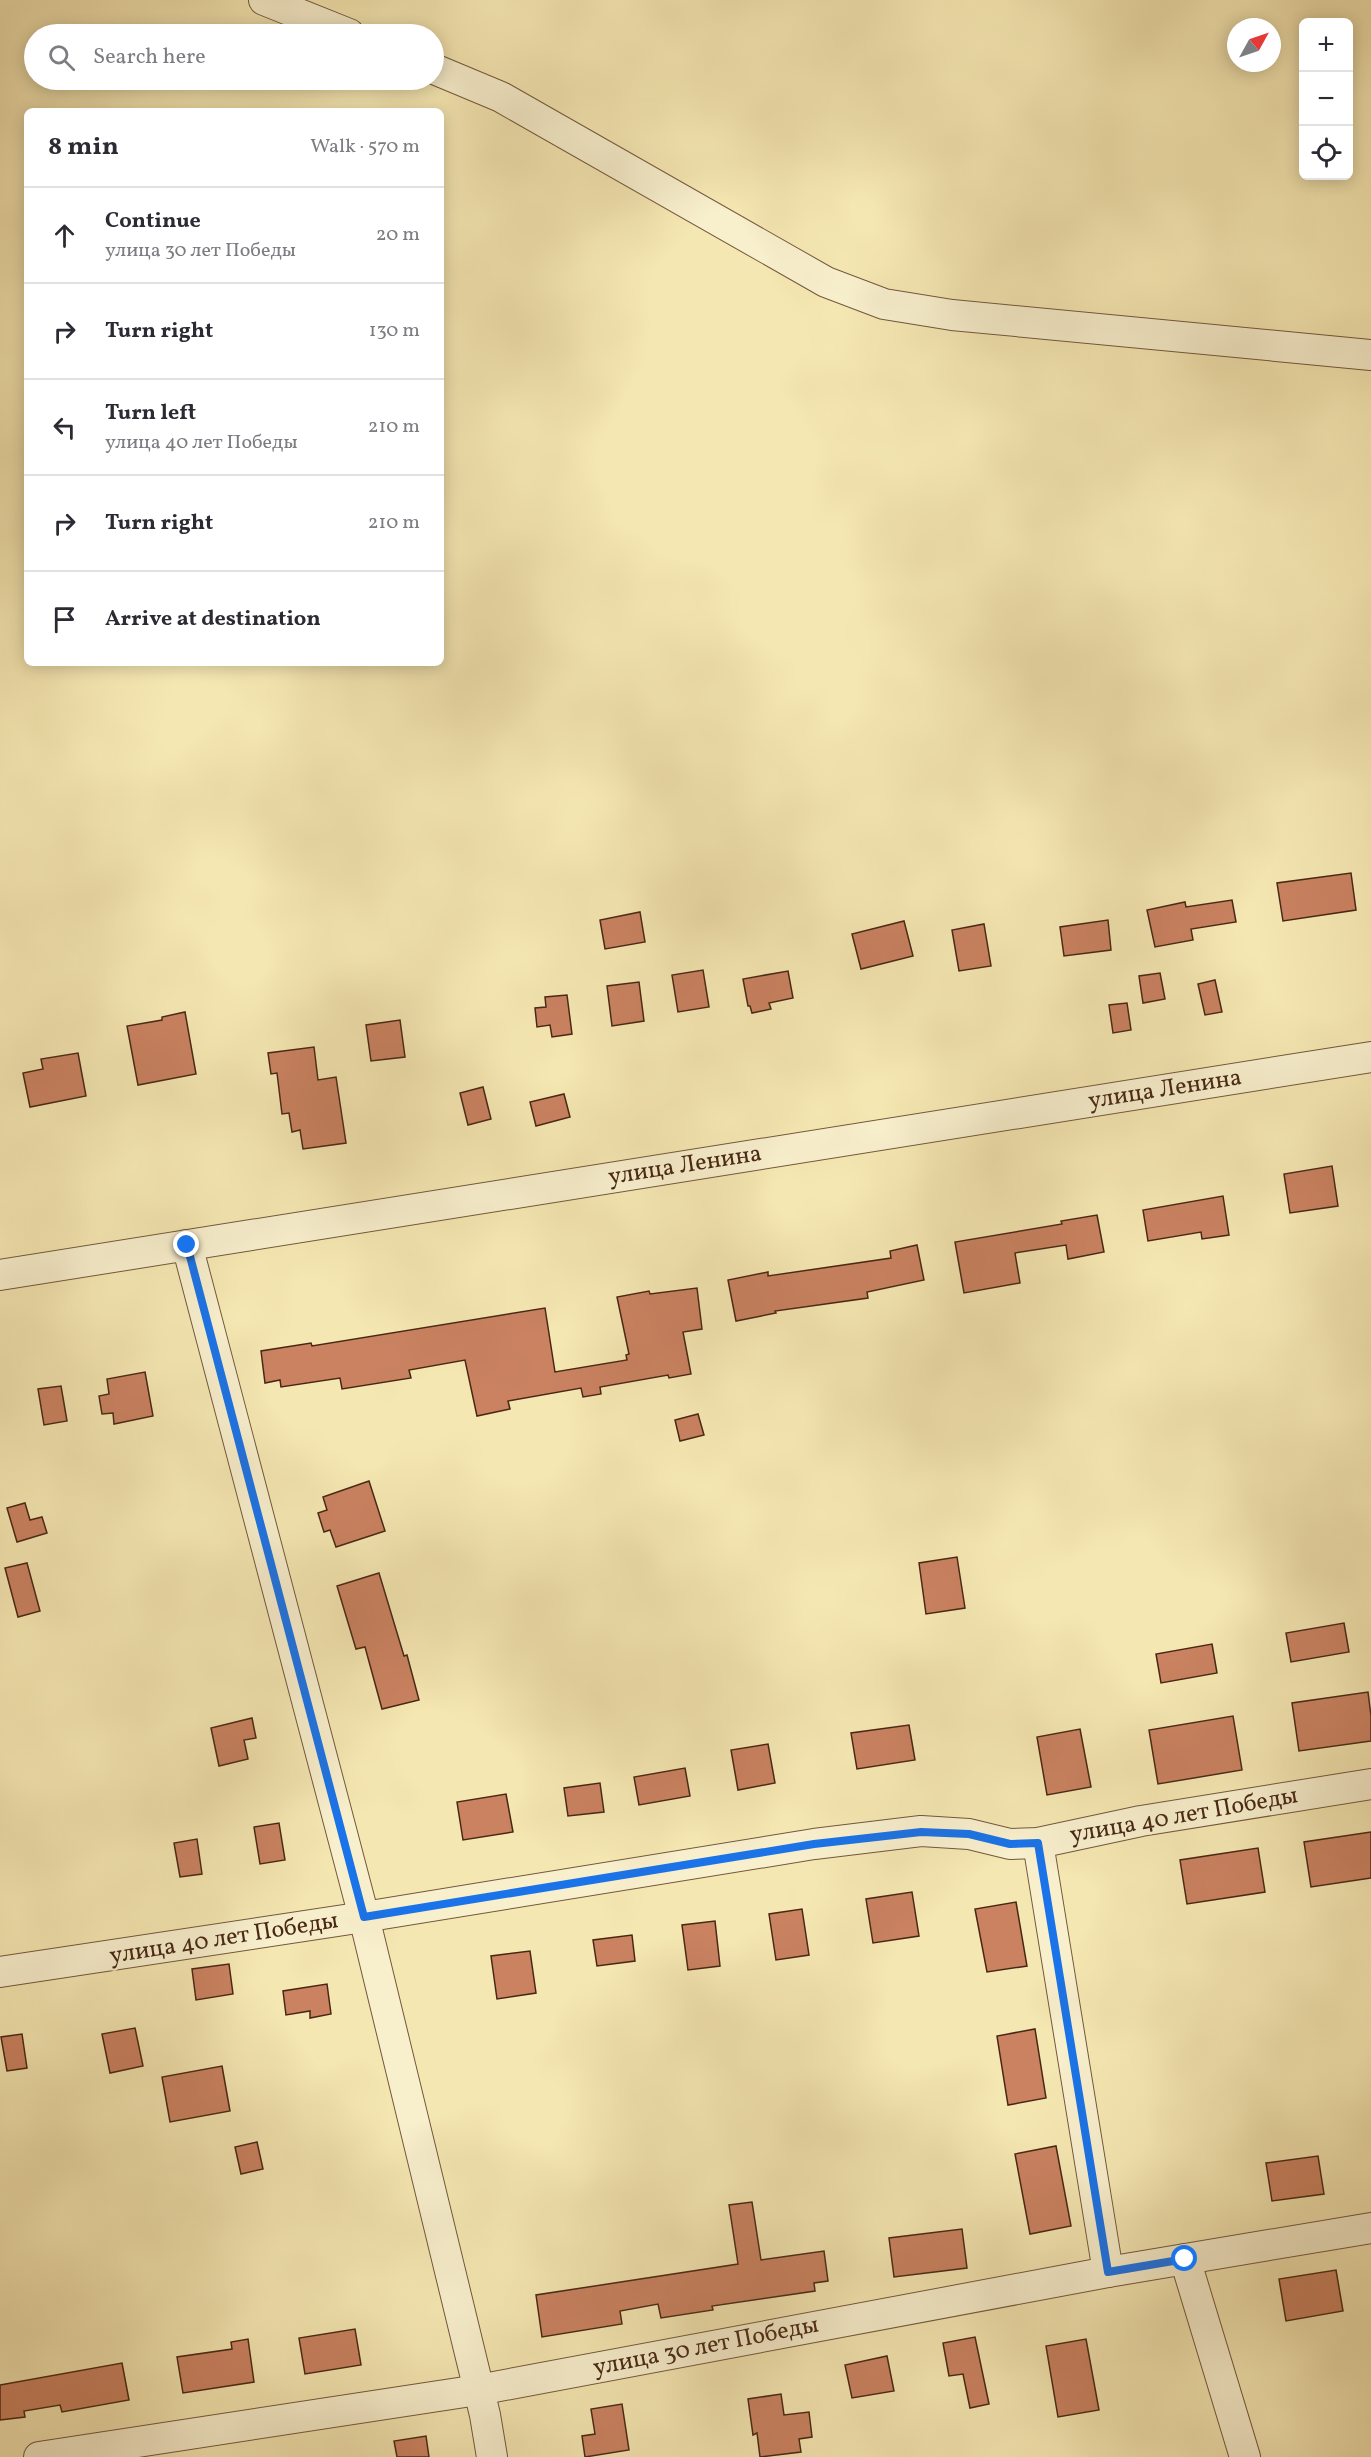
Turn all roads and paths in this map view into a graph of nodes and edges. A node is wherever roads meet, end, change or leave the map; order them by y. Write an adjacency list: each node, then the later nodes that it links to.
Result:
1 (264, 0): 2 (street)
2 (323, 24)
3 (444, 73): 4 (street)
4 (1371, 355)
5 (1371, 1057): 6 (street, улица Ленина)
6 (187, 1245): 7 (street, улица Ленина); 10 (street)
7 (0, 1275)
8 (1371, 1784): 9 (street, улица 40 лет Победы)
9 (1038, 1843): 10 (street, улица 40 лет Победы); 14 (street)
10 (364, 1917): 11 (street, улица 40 лет Победы); 15 (street)
11 (0, 1972)
12 (1371, 2228): 13 (street, улица 30 лет Победы)
13 (1185, 2259): 14 (street, улица 30 лет Победы); 18 (street)
14 (1108, 2272): 15 (street, улица 30 лет Победы)
15 (478, 2390): 16 (street, улица 30 лет Победы); 17 (street)
16 (39, 2457)
17 (492, 2457)
18 (1245, 2457)

